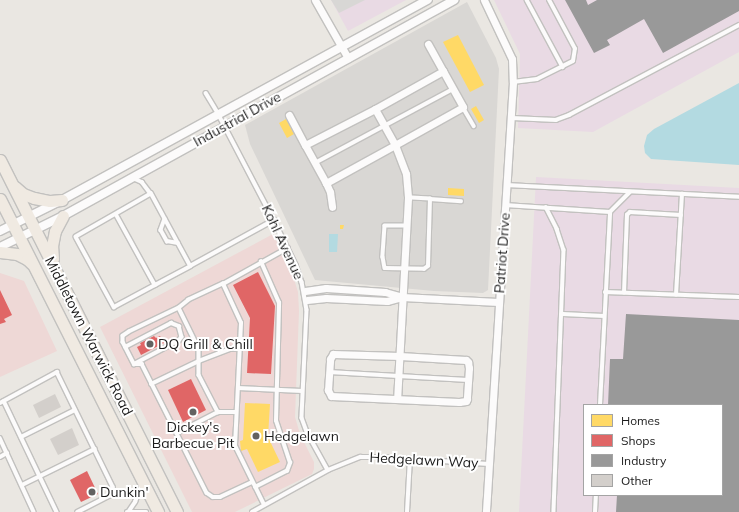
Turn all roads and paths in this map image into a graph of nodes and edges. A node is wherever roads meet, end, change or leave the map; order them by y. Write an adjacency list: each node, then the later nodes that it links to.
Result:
1 (315, 0): 9 (street)
2 (428, 0): 9 (street, Industrial Drive)
3 (454, 0): 10 (street, Industrial Drive)
4 (484, 0): 13 (street, Patriot Drive)
5 (527, 0): 11 (lane)
6 (549, 0): 11 (lane)
7 (739, 25): 20 (lane)
8 (428, 44): 12 (street)
9 (341, 46): 10 (street); 18 (street, Industrial Drive)
10 (348, 58): 21 (street, Industrial Drive)
11 (563, 67): 13 (lane)
12 (443, 70): 14 (street); 17 (street)
13 (513, 82): 20 (street, Patriot Drive)
14 (453, 89): 16 (street); 23 (lane)
15 (206, 93): 18 (lane, Kohl Avenue)
16 (463, 107): 22 (lane); 25 (street)
17 (375, 108): 23 (street); 24 (street)
18 (219, 115): 21 (lane, Kohl Avenue); 39 (street, Industrial Drive)
19 (288, 115): 24 (street)
20 (512, 118): 31 (street, Patriot Drive)
21 (225, 126): 28 (street, Industrial Drive); 50 (lane, Kohl Avenue)
22 (474, 126)
23 (384, 127): 25 (street); 27 (lane)
24 (305, 145): 27 (street)
25 (395, 145): 29 (street); 36 (street)
26 (0, 160): 30 (main road, Middletown Warwick Road)
27 (315, 163): 29 (street)
28 (132, 178): 33 (lane); 47 (street, Industrial Drive)
29 (326, 183): 42 (street)
30 (13, 185): 39 (main road); 48 (main road, Middletown Warwick Road)
31 (506, 185): 32 (lane); 41 (street, Patriot Drive)
32 (630, 192): 34 (lane); 44 (lane)
33 (151, 194): 45 (lane); 49 (lane)
34 (682, 194): 35 (lane); 46 (lane)
35 (739, 197)
36 (408, 198): 38 (lane); 52 (street)
37 (0, 199): 51 (main road, Middletown Warwick Road)
38 (430, 199): 40 (lane); 64 (lane)
39 (62, 200): 48 (street, Industrial Drive)
40 (461, 201)
41 (505, 205): 43 (lane); 74 (street, Patriot Drive)
42 (332, 207)
43 (546, 208): 44 (lane); 76 (lane)
44 (610, 212): 68 (lane)
45 (116, 214): 66 (lane); 66 (lane)
46 (681, 215): 69 (lane); 70 (lane)
47 (63, 216): 53 (street, Industrial Drive); 63 (main road)
48 (29, 217): 51 (street, Industrial Drive); 53 (main road, Middletown Warwick Road)
49 (165, 219): 56 (lane); 56 (lane)
50 (274, 220): 58 (lane, Kohl Avenue); 62 (lane)
51 (13, 225): 54 (street, Industrial Drive); 55 (main road, Middletown Warwick Road)
52 (406, 226): 64 (street); 64 (lane)
53 (35, 230): 55 (street, Industrial Drive); 63 (main road, Middletown Warwick Road)
54 (0, 231)
55 (19, 237): 57 (street, Industrial Drive); 61 (main road, Middletown Warwick Road)
56 (178, 243): 62 (lane)
57 (0, 247)
58 (288, 248): 60 (lane); 67 (lane, Kohl Avenue)
59 (0, 252): 61 (main road)
60 (261, 262): 65 (lane); 88 (lane)
61 (34, 266): 106 (main road, Middletown Warwick Road)
62 (190, 266): 66 (lane)
63 (54, 268): 118 (main road, Middletown Warwick Road)
64 (404, 268): 71 (street)
65 (223, 284): 75 (lane); 79 (lane)
66 (155, 285)
67 (305, 292): 71 (street); 73 (lane, Kohl Avenue)
68 (604, 292): 69 (lane); 77 (lane)
69 (624, 293): 70 (lane)
70 (676, 296): 72 (lane)
71 (402, 297): 73 (street); 74 (street); 80 (street)
72 (739, 297)
73 (306, 300): 89 (lane, Kohl Avenue)
74 (498, 302): 103 (street, Patriot Drive)
75 (179, 308): 78 (lane); 81 (lane)
76 (563, 314): 77 (lane); 122 (lane)
77 (604, 316): 92 (lane)
78 (125, 347): 82 (lane); 82 (lane)
79 (240, 348): 81 (lane); 87 (lane)
80 (400, 356): 83 (street); 84 (street); 85 (street)
81 (199, 361): 86 (lane); 94 (lane)
82 (134, 364): 86 (lane)
83 (329, 372): 84 (lane); 90 (street)
84 (399, 376): 85 (lane); 90 (street)
85 (468, 380): 90 (street)
86 (152, 384): 96 (lane)
87 (238, 388): 88 (lane); 95 (lane)
88 (277, 390): 89 (lane); 109 (lane)
89 (302, 391): 104 (lane, Kohl Avenue)
90 (398, 399)
91 (2, 402): 93 (lane); 97 (lane)
92 (600, 404)
93 (75, 410): 97 (lane); 99 (lane)
94 (218, 412): 95 (lane); 96 (lane)
95 (236, 412): 107 (lane)
96 (176, 433): 107 (lane)
97 (21, 437): 105 (lane)
98 (0, 438): 100 (lane)
99 (95, 449): 105 (lane); 115 (lane)
100 (7, 453): 101 (lane); 108 (lane)
101 (0, 457)
102 (410, 458): 103 (lane, Hedgelawn Way); 104 (lane, Hedgelawn Way); 120 (lane)
103 (489, 464): 121 (street, Patriot Drive)
104 (328, 470): 111 (lane, Hedgelawn Way)
105 (40, 476): 108 (lane); 114 (lane)
106 (143, 482): 112 (lane); 117 (main road, Middletown Warwick Road)
107 (252, 482): 109 (lane)
108 (22, 485): 113 (lane)
109 (255, 487): 111 (lane)
110 (596, 496): 123 (lane)
111 (264, 505): 119 (lane, Hedgelawn Way)
112 (128, 511): 116 (lane)
113 (34, 512)
114 (58, 512)
115 (78, 512)
116 (146, 512)
117 (158, 512)
118 (177, 512)
119 (252, 512)
120 (407, 512)
121 (486, 512)
122 (554, 512)
123 (595, 512)

